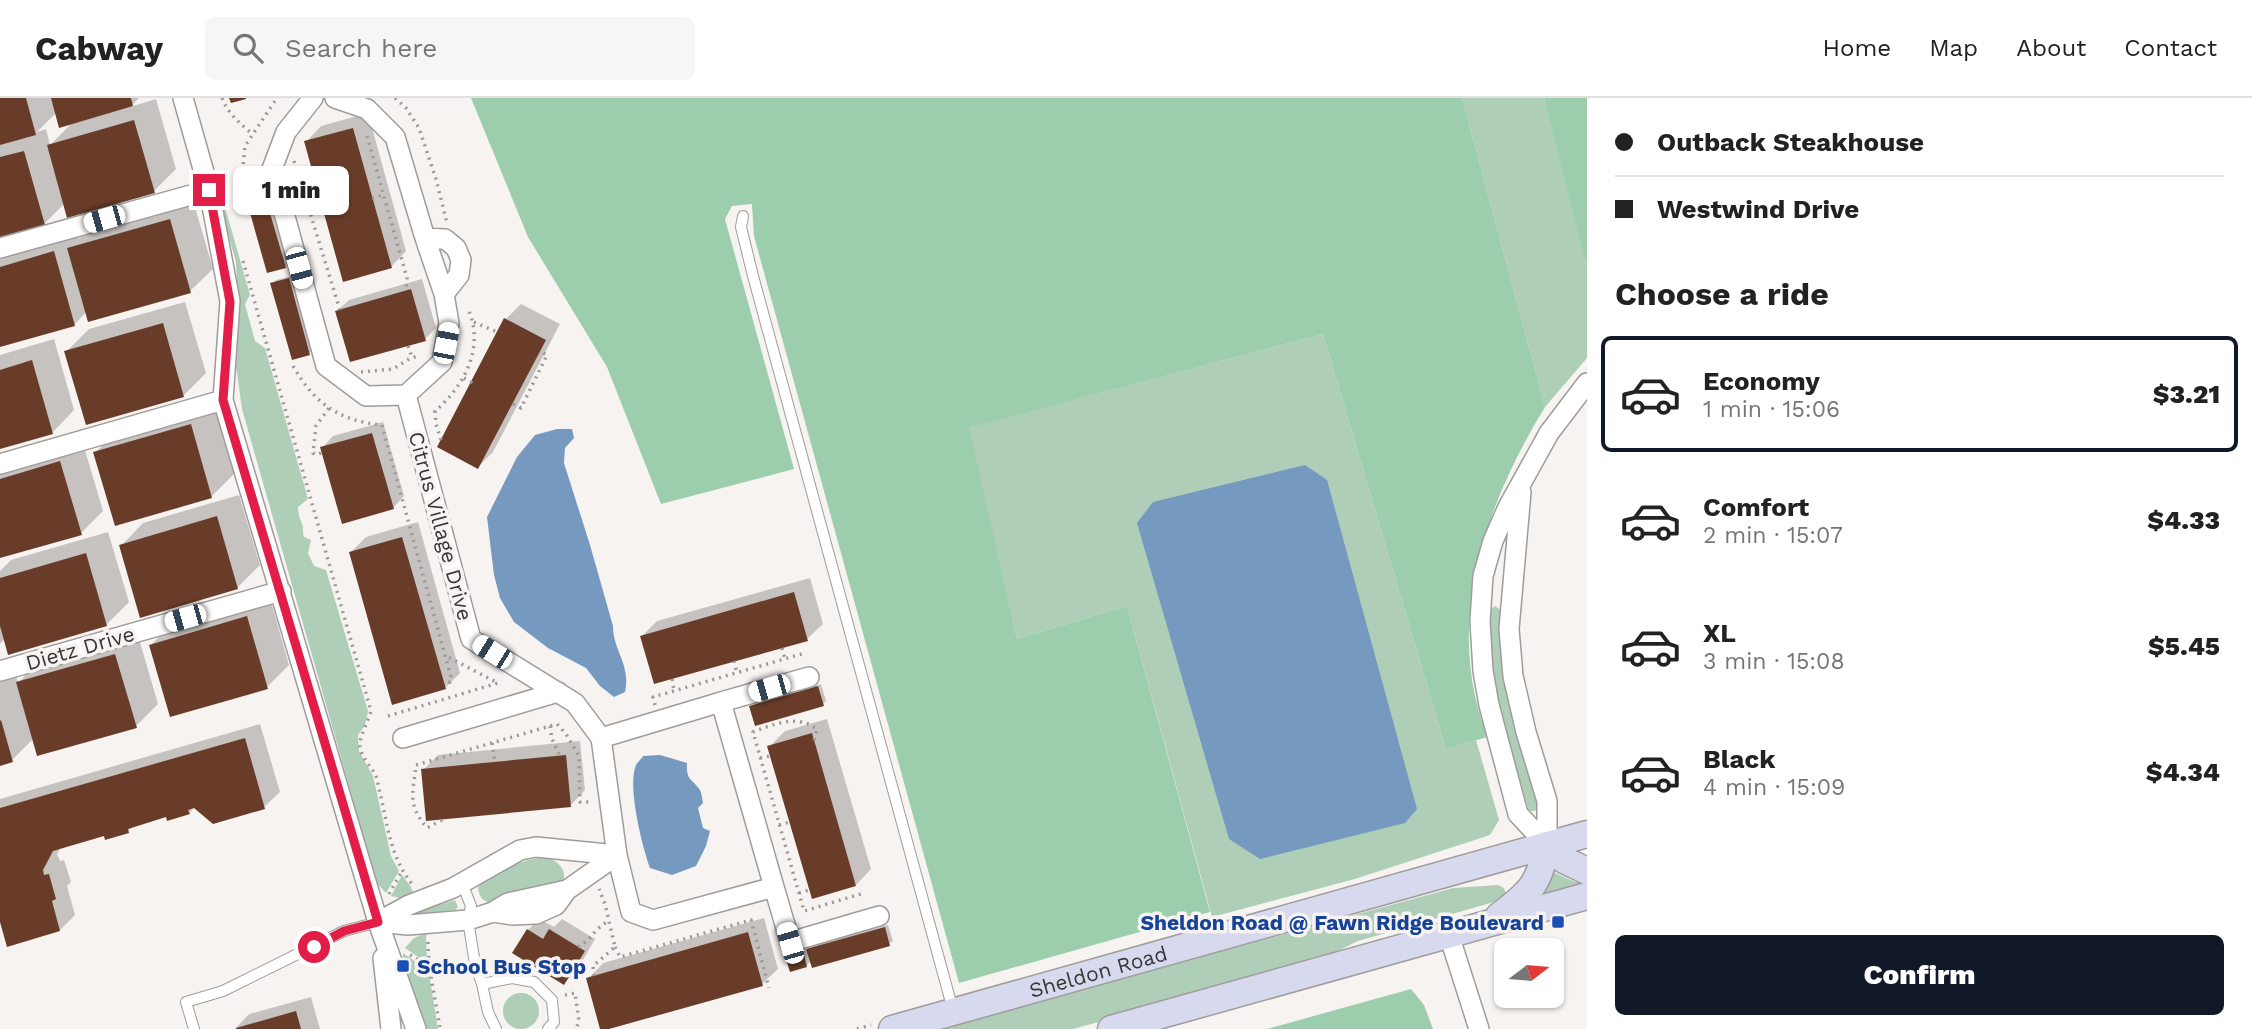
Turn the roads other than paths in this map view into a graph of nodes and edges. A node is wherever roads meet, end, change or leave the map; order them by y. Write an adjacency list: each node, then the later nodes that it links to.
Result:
1 (183, 98): 4 (street)
2 (313, 98): 10 (street)
3 (335, 98): 6 (street)
4 (209, 190): 7 (street); 11 (street)
5 (743, 216): 36 (lane)
6 (425, 238): 8 (street); 8 (street)
7 (0, 248)
8 (444, 294): 10 (street)
9 (1587, 383): 13 (street)
10 (406, 395): 17 (street, Citrus Village Drive)
11 (223, 400): 12 (street); 14 (street)
12 (0, 464)
13 (1522, 484): 22 (street); 22 (street)
14 (281, 591): 15 (street, Dietz Drive); 32 (street)
15 (0, 671)
16 (809, 677): 18 (street)
17 (558, 692): 19 (street); 20 (street, Citrus Village Drive)
18 (721, 702): 20 (street); 28 (street)
19 (403, 738)
20 (601, 738): 24 (street, Citrus Village Drive)
21 (1587, 834): 22 (main road, Sheldon Road)
22 (1546, 845): 25 (main road); 33 (main road); 36 (main road, Sheldon Road)
23 (561, 849): 24 (street); 26 (street); 27 (street)
24 (617, 855): 27 (street); 28 (street, Citrus Village Drive)
25 (1587, 871)
26 (462, 883): 31 (lane); 32 (street)
27 (578, 887): 31 (street)
28 (774, 887): 30 (street)
29 (1587, 896): 33 (main road)
30 (879, 916)
31 (468, 920): 32 (street); 35 (lane)
32 (378, 922): 37 (lane); 38 (street); 39 (street)
33 (1488, 925): 34 (main road)
34 (1449, 935): 43 (main road); 44 (street)
35 (482, 984): 40 (lane); 41 (lane)
36 (954, 1012): 42 (main road, Sheldon Road)
37 (194, 1029)
38 (391, 1029)
39 (415, 1029)
40 (496, 1029)
41 (548, 1029)
42 (892, 1029)
43 (1111, 1029)
44 (1479, 1029)

